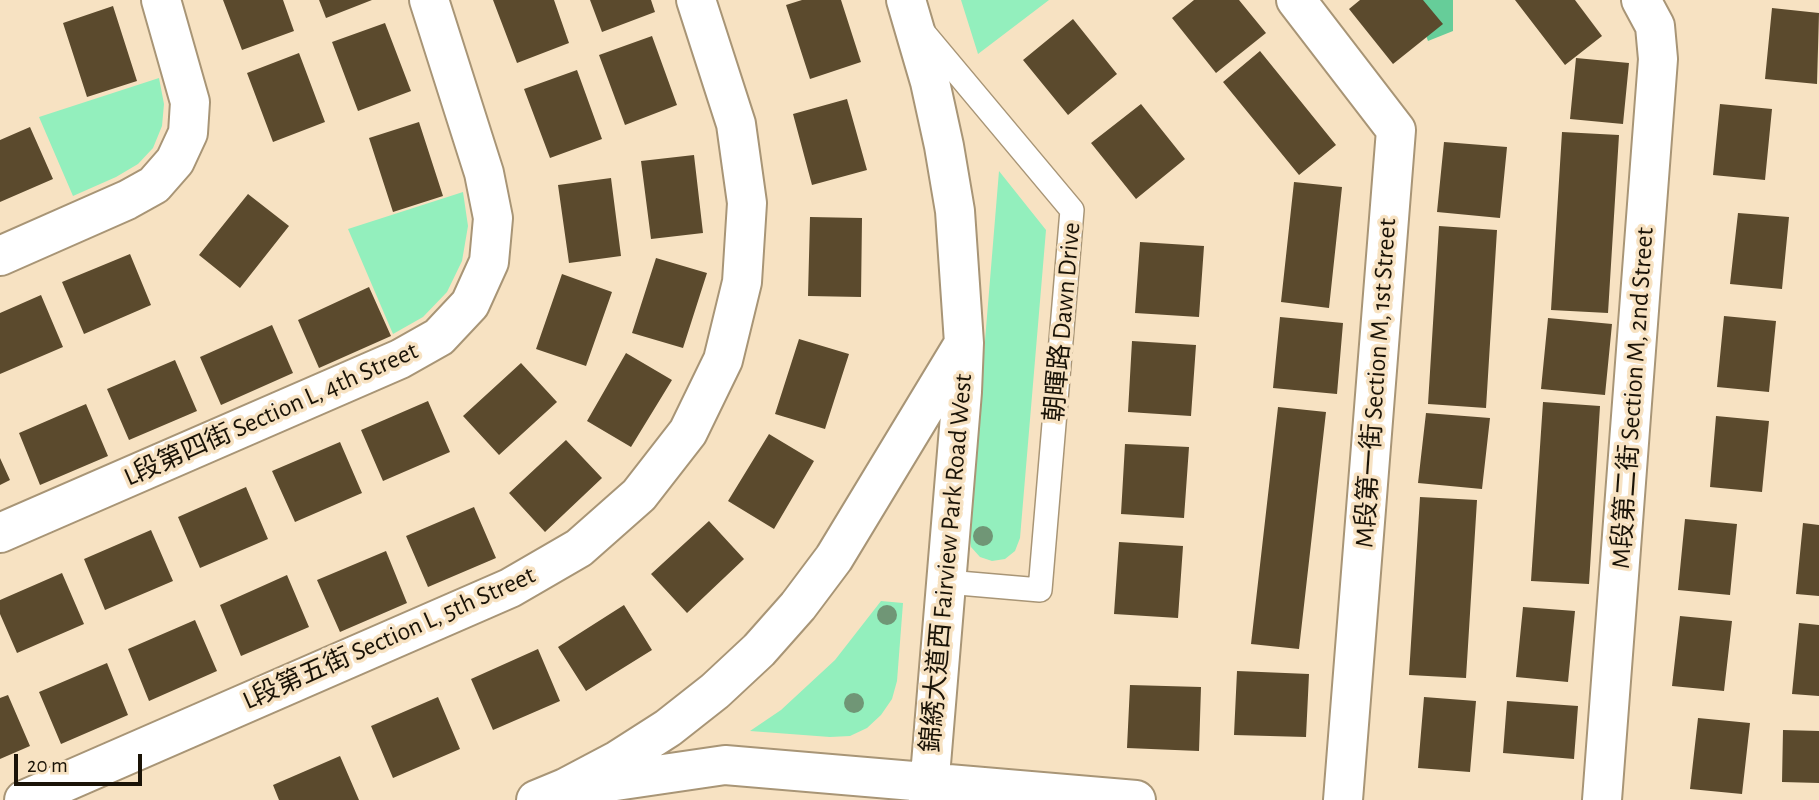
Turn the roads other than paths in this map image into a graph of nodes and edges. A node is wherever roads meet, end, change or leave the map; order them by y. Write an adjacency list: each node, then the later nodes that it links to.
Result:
1 (160, 0): 7 (street)
2 (429, 0): 9 (street, L段第四街 Section L, 4th Street)
3 (696, 0): 13 (street, L段第五街 Section L, 5th Street)
4 (1296, 0): 15 (street, M段第一街 Section M, 1st Street)
5 (1642, 0): 16 (street, M段第二街 Section M, 2nd Street)
6 (909, 10): 8 (street, 錦綉大道西 Fairview Park Road West); 10 (lane, 朝暉路 Dawn Drive)
7 (0, 256)
8 (964, 343): 10 (street, 錦綉大道西 Fairview Park Road West); 12 (street, 錦綉大道西 Fairview Park Road West)
9 (0, 533)
10 (947, 582): 11 (street, 錦綉大道西 Fairview Park Road West)
11 (929, 792): 12 (street); 14 (street)
12 (551, 794)
13 (24, 800)
14 (1136, 800)
15 (1343, 800)
16 (1602, 800)

